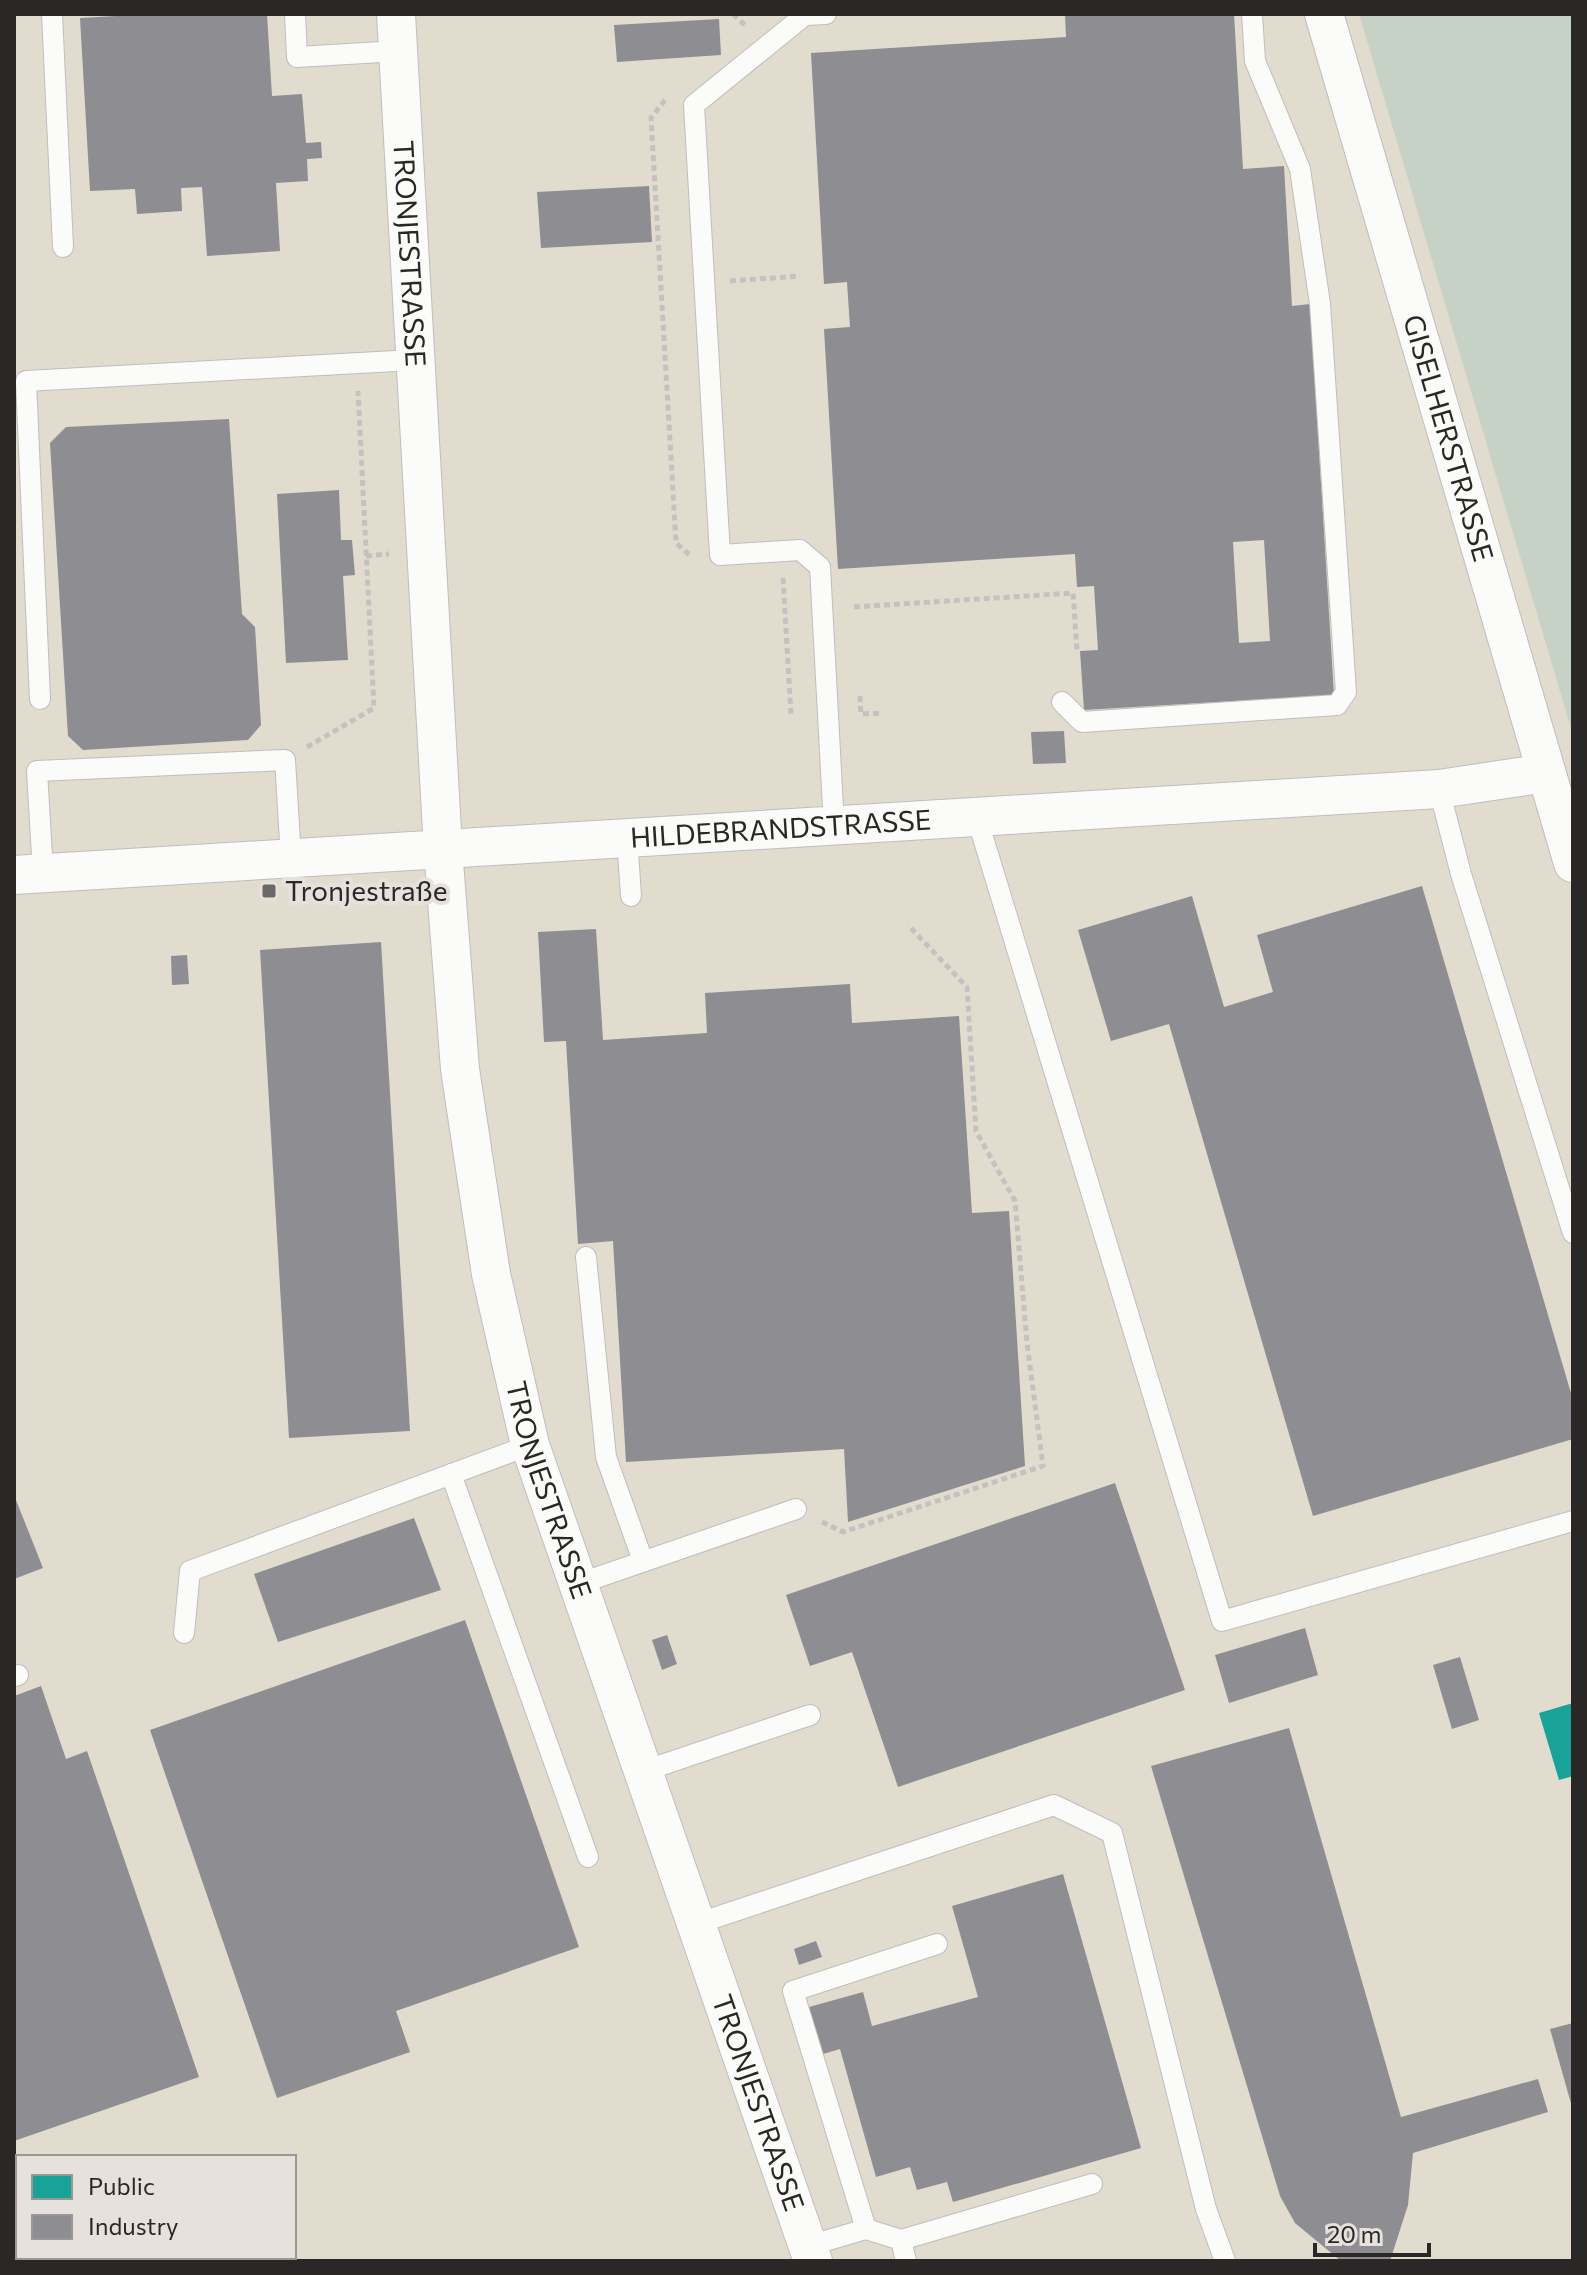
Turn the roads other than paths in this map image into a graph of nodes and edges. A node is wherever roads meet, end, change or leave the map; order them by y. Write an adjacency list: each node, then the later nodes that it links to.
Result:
1 (52, 14): 7 (lane)
2 (295, 14): 6 (lane)
3 (826, 14): 14 (lane)
4 (1252, 14): 10 (lane)
5 (1324, 14): 11 (street, GISELHERSTRASSE)
6 (397, 32): 8 (street, TRONJESTRASSE)
7 (63, 247)
8 (414, 360): 9 (lane); 16 (street, TRONJESTRASSE)
9 (40, 699)
10 (1062, 702)
11 (1546, 773): 12 (street, HILDEBRANDSTRASSE); 18 (street, GISELHERSTRASSE)
12 (1439, 789): 13 (street, HILDEBRANDSTRASSE); 21 (lane)
13 (977, 818): 14 (street, HILDEBRANDSTRASSE); 26 (lane)
14 (834, 826): 15 (street, HILDEBRANDSTRASSE)
15 (627, 837): 16 (street, HILDEBRANDSTRASSE); 20 (lane)
16 (443, 849): 17 (street, HILDEBRANDSTRASSE); 23 (street, TRONJESTRASSE)
17 (291, 858): 19 (street, HILDEBRANDSTRASSE); 19 (lane)
18 (1573, 863)
19 (29, 874)
20 (631, 896)
21 (1573, 1233)
22 (586, 1257): 27 (lane)
23 (530, 1445): 24 (lane); 28 (street, TRONJESTRASSE)
24 (451, 1474): 29 (lane); 32 (lane)
25 (796, 1509): 27 (lane)
26 (1573, 1521)
27 (643, 1561): 28 (lane)
28 (581, 1583): 31 (street, TRONJESTRASSE)
29 (184, 1633)
30 (810, 1715): 31 (lane)
31 (644, 1771): 33 (street, TRONJESTRASSE)
32 (588, 1857)
33 (696, 1924): 38 (street, TRONJESTRASSE); 40 (lane)
34 (937, 1944): 36 (lane)
35 (1092, 2184): 37 (lane)
36 (866, 2229): 37 (lane); 38 (lane)
37 (901, 2240): 39 (lane)
38 (811, 2253)
39 (906, 2261)
40 (1225, 2261)

